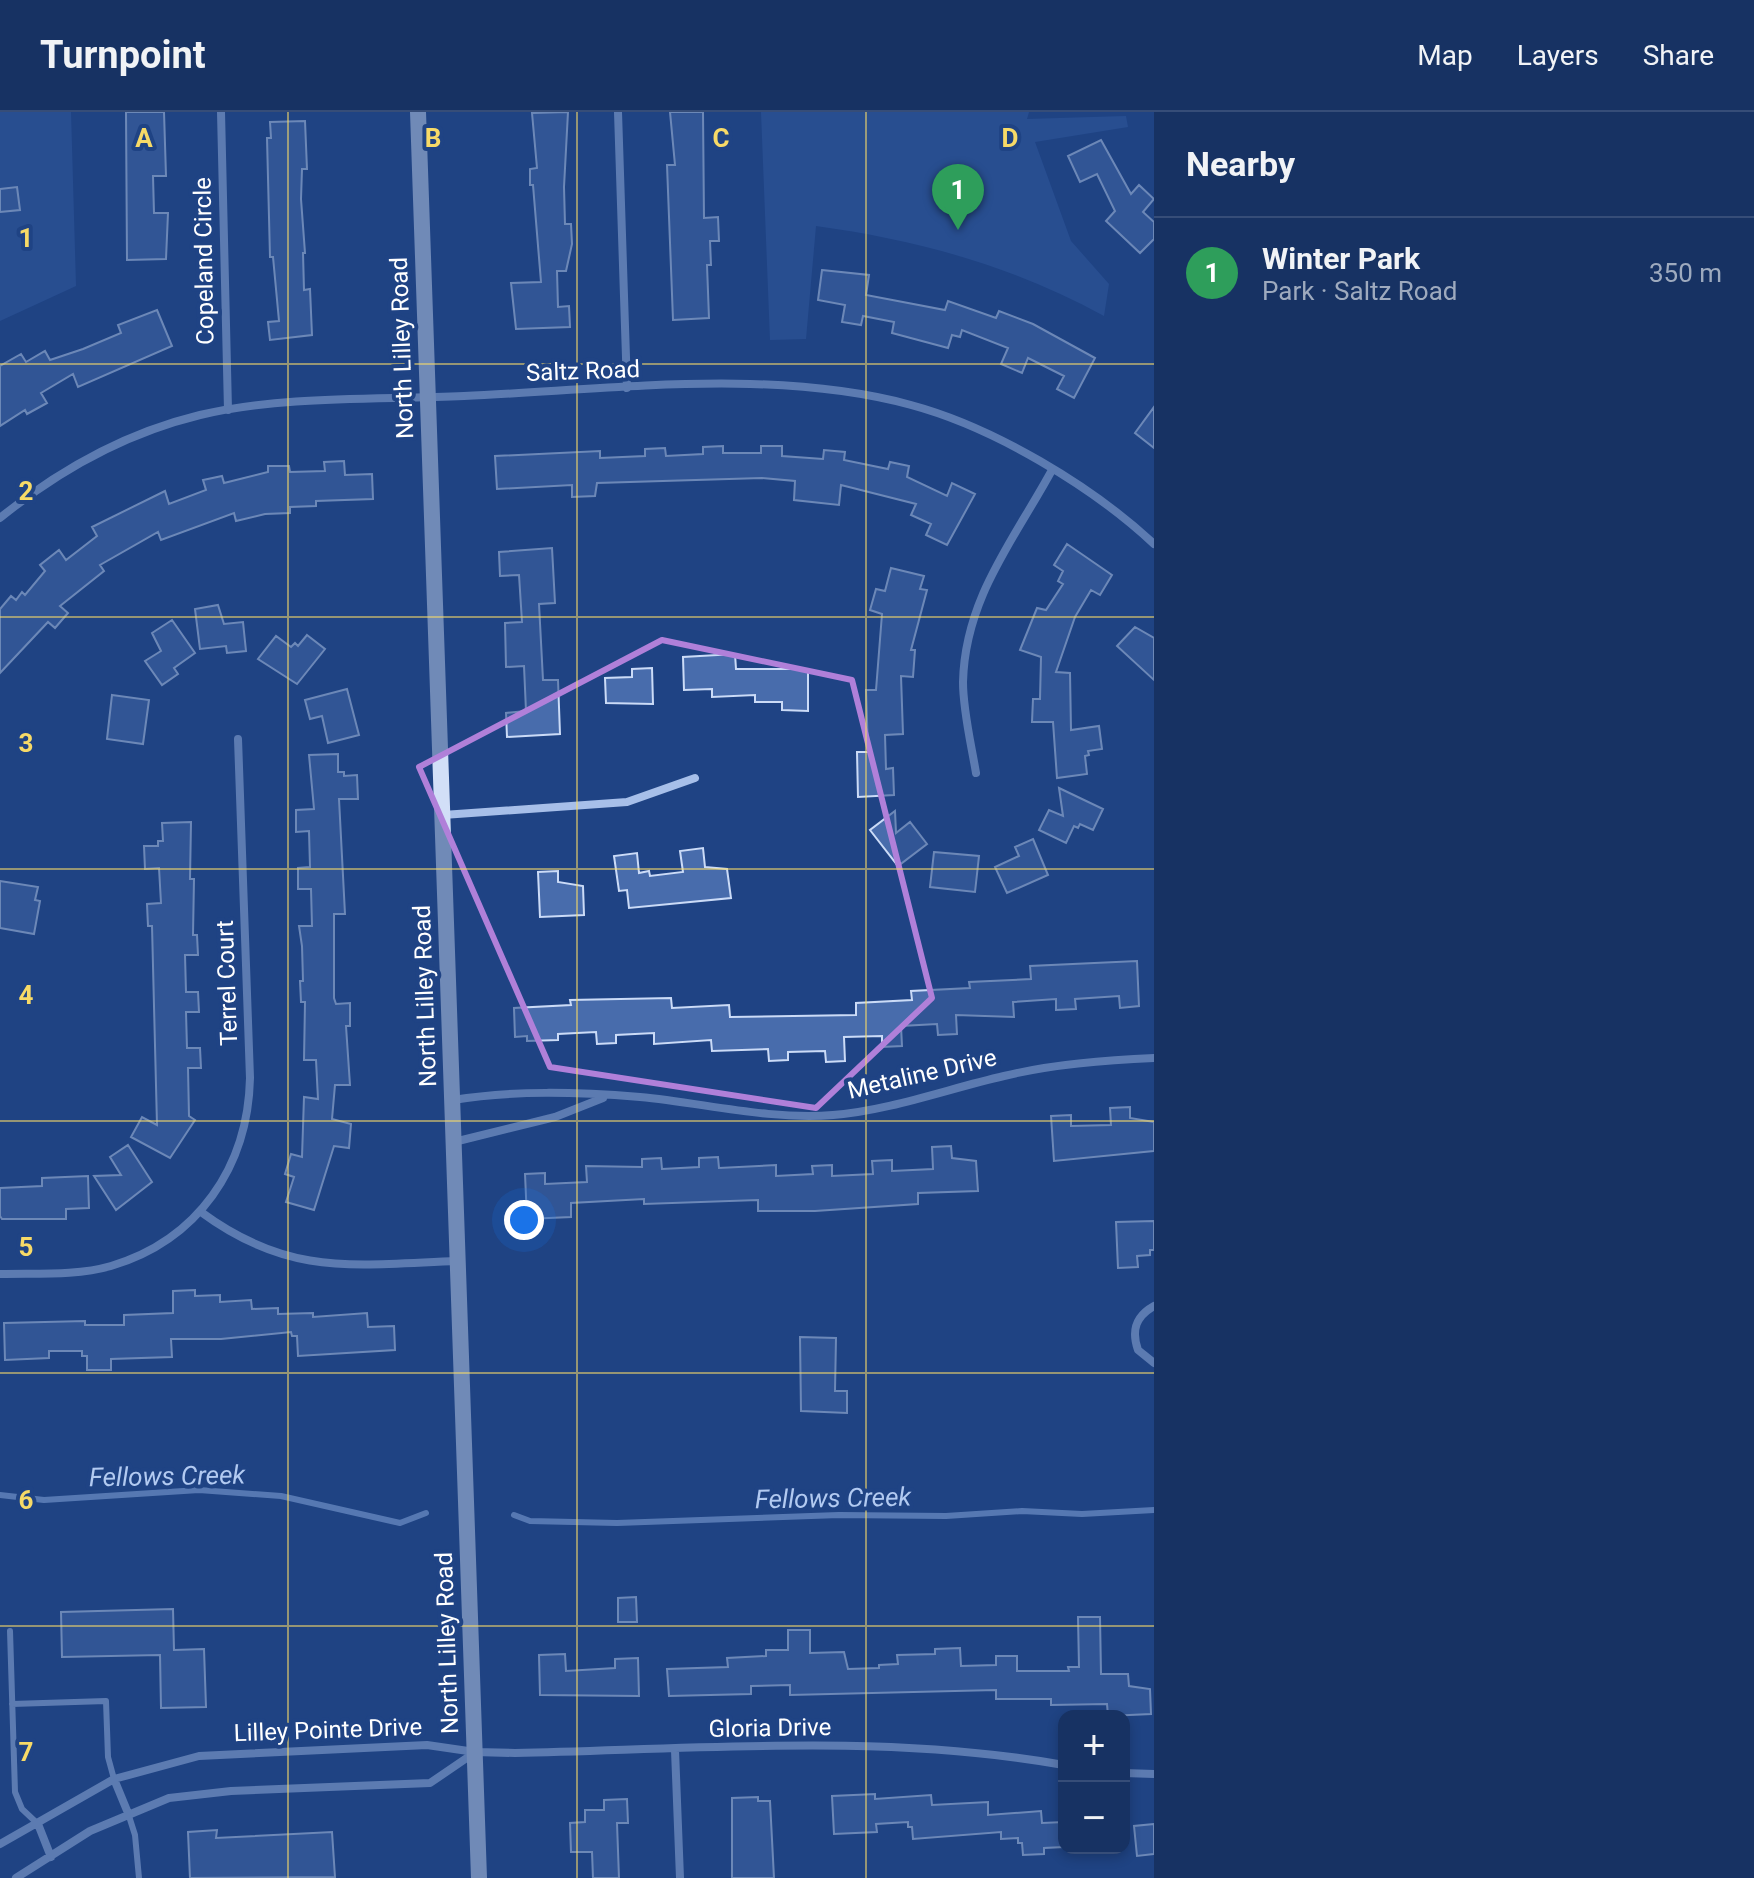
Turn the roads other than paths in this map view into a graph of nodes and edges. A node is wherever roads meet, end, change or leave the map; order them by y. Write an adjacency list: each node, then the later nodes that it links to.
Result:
1 (221, 112): 6 (street, Copeland Circle)
2 (418, 112): 5 (street, North Lilley Road)
3 (618, 112): 4 (street)
4 (627, 388): 5 (street, Saltz Road); 7 (street, Saltz Road)
5 (427, 397): 6 (street, Saltz Road); 13 (street, North Lilley Road)
6 (228, 410): 8 (street, Saltz Road)
7 (1052, 470): 9 (street, Saltz Road); 11 (street)
8 (0, 518)
9 (1154, 544)
10 (238, 739): 18 (street, Terrel Court)
11 (976, 773)
12 (695, 778): 13 (street)
13 (442, 815): 16 (street, North Lilley Road)
14 (1154, 1058): 15 (street, Metaline Drive)
15 (603, 1097): 16 (street, Metaline Drive); 17 (street, Metaline Drive)
16 (453, 1100): 17 (street, North Lilley Road)
17 (454, 1142): 19 (street, North Lilley Road)
18 (201, 1212): 19 (street); 20 (street, Terrel Court)
19 (457, 1261): 26 (street, North Lilley Road)
20 (0, 1274)
21 (1154, 1306): 22 (street)
22 (1154, 1363)
23 (10, 1631): 24 (lane)
24 (12, 1704): 30 (lane); 32 (lane)
25 (675, 1750): 26 (street, Gloria Drive); 27 (street, Gloria Drive); 38 (street)
26 (475, 1752): 30 (street, Lilley Pointe Drive); 31 (street); 37 (street, North Lilley Road)
27 (1058, 1764)
28 (1130, 1773): 29 (street)
29 (1154, 1774)
30 (114, 1779): 31 (street); 32 (street, Lilley Pointe Drive)
31 (128, 1813): 34 (street); 36 (lane)
32 (38, 1824): 33 (street, Lilley Pointe Drive); 34 (street)
33 (0, 1844)
34 (51, 1857): 35 (street)
35 (16, 1878)
36 (139, 1878)
37 (479, 1878)
38 (680, 1878)

